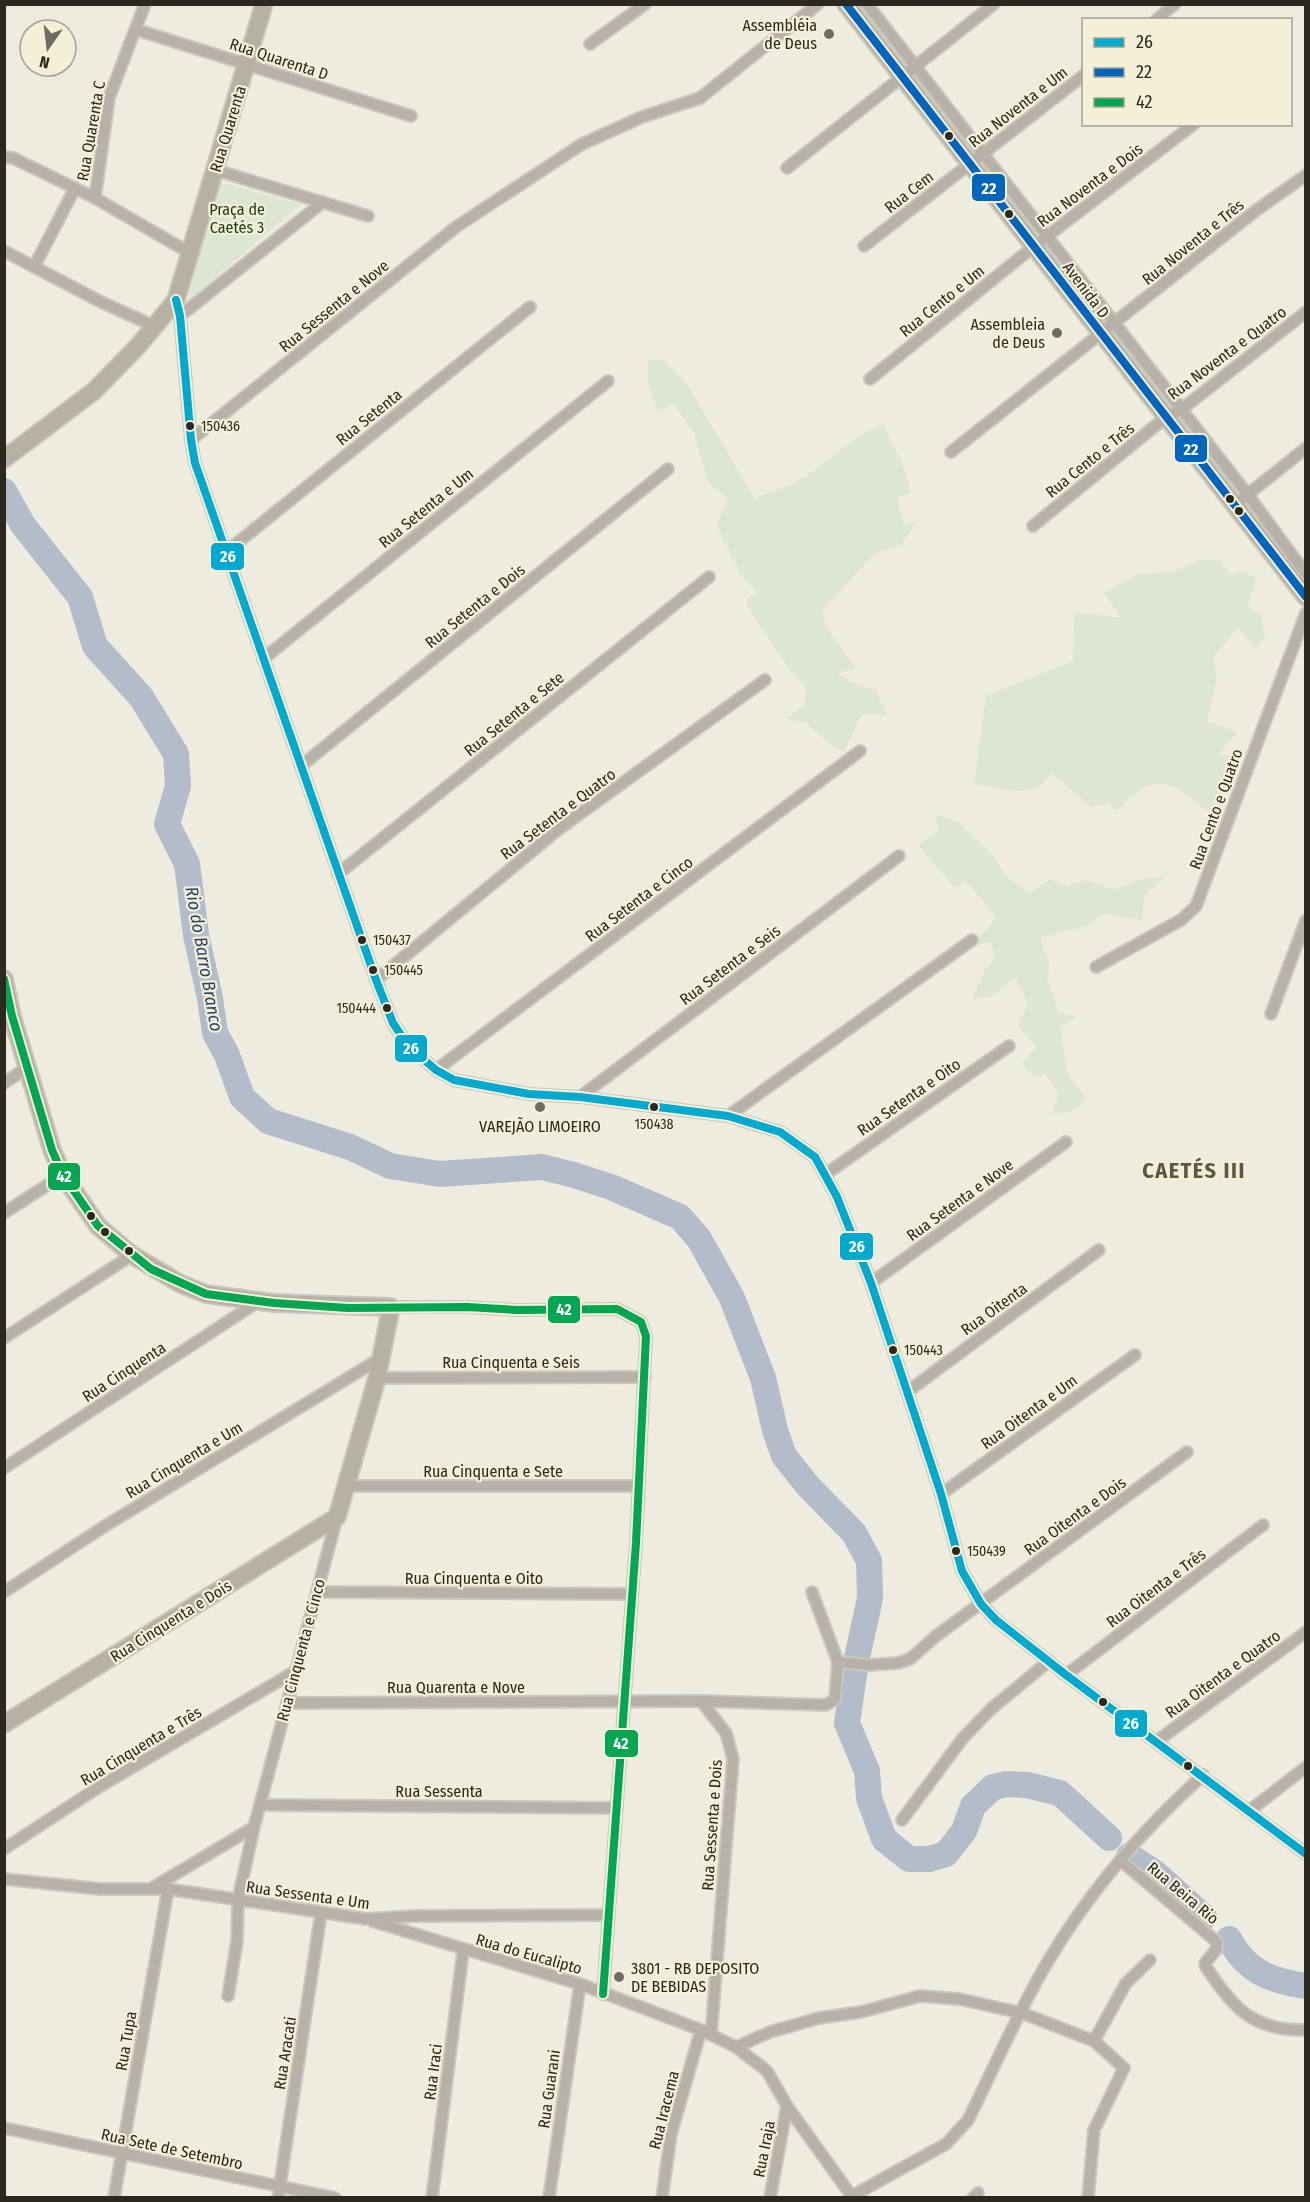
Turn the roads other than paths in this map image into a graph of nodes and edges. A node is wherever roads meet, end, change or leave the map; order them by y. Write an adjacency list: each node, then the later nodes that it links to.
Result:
1 (146, 4): 10 (street, Rua Quarenta C)
2 (264, 4): 12 (street, Rua Quarenta)
3 (645, 4): 11 (street)
4 (818, 4): 40 (street, Rua Sessenta e Nove)
5 (846, 4): 13 (street, Avenida D)
6 (867, 4): 13 (street, Avenida D)
7 (994, 4): 13 (street)
8 (1175, 4): 9 (street)
9 (1158, 18)
10 (138, 30): 12 (street, Rua Quarenta D); 23 (street, Rua Quarenta C)
11 (590, 44)
12 (247, 64): 15 (street, Rua Quarenta D); 20 (street, Rua Quarenta)
13 (910, 72): 18 (street, Avenida D); 19 (street)
14 (1082, 76): 18 (street, Rua Noventa e Um)
15 (411, 116)
16 (1191, 126): 26 (street, Rua Noventa e Dois)
17 (4, 157): 22 (street)
18 (977, 158): 26 (street, Avenida D); 27 (street, Rua Cem)
19 (787, 168)
20 (215, 170): 24 (street); 29 (street, Rua Quarenta)
21 (1305, 175): 35 (street, Rua Noventa e Três)
22 (75, 188): 23 (street); 30 (street)
23 (95, 198): 29 (street)
24 (322, 202): 25 (street); 32 (street)
25 (368, 216)
26 (1040, 242): 35 (street, Avenida D); 36 (street, Rua Cento e Um)
27 (864, 246)
28 (4, 252): 30 (street)
29 (190, 253): 32 (street, Rua Quarenta)
30 (34, 267): 34 (street)
31 (530, 307): 47 (street, Rua Setenta)
32 (174, 310): 34 (street); 40 (street, Rua Quarenta)
33 (1305, 312): 38 (street, Rua Noventa e Quatro)
34 (154, 326): 43 (street)
35 (1107, 329): 38 (street, Avenida D); 39 (street, Avenida D); 42 (street, Rua Noventa e Três)
36 (870, 379)
37 (608, 381): 52 (street, Rua Setenta e Um)
38 (1182, 409): 39 (street, Rua Noventa e Quatro); 45 (street, Avenida D)
39 (1166, 417): 45 (street, Avenida D); 46 (street, Rua Cento e Três)
40 (191, 441): 47 (street, Rua Quarenta)
41 (1305, 448): 45 (street)
42 (951, 452)
43 (4, 459)
44 (668, 470): 55 (street, Rua Setenta e Dois)
45 (1241, 499): 48 (street, Avenida D); 50 (street, Avenida D)
46 (1033, 526)
47 (226, 552): 52 (street, Rua Quarenta)
48 (1305, 574)
49 (709, 577): 57 (street, Rua Setenta e Sete)
50 (1305, 597)
51 (1305, 613): 60 (street, Rua Cento e Quatro)
52 (263, 659): 55 (street, Rua Quarenta)
53 (765, 680): 62 (street, Rua Setenta e Quatro)
54 (860, 751): 66 (street, Rua Setenta e Cinco)
55 (301, 766): 57 (street, Rua Quarenta)
56 (899, 856): 68 (street, Rua Setenta e Seis)
57 (338, 874): 62 (street, Rua Quarenta)
58 (1305, 920): 63 (street)
59 (972, 940): 69 (street)
60 (1096, 967)
61 (4, 979): 65 (street)
62 (376, 980): 66 (street, Rua Quarenta)
63 (1271, 1014)
64 (1009, 1046): 71 (street, Rua Setenta e Oito)
65 (28, 1067): 67 (street); 72 (street)
66 (436, 1070): 68 (street, Rua Quarenta)
67 (4, 1083)
68 (580, 1097): 69 (street, Rua Quarenta)
69 (728, 1116): 71 (street, Rua Quarenta)
70 (1066, 1142): 76 (street, Rua Setenta e Nove)
71 (826, 1174): 76 (street, Rua Quarenta)
72 (63, 1175): 73 (street); 75 (street)
73 (4, 1213)
74 (1099, 1250): 84 (street, Rua Oitenta)
75 (132, 1255): 77 (street); 79 (street)
76 (871, 1283): 84 (street, Rua Quarenta)
77 (259, 1301): 78 (street); 86 (street, Rua Cinquenta)
78 (391, 1307): 81 (street, Rua Cinquenta e Cinco); 82 (street)
79 (4, 1338)
80 (1135, 1355): 89 (street, Rua Oitenta e Um)
81 (381, 1358): 83 (street, Rua Cinquenta e Cinco); 92 (street, Rua Cinquenta e Um)
82 (645, 1377): 83 (street, Rua Cinquenta e Seis); 88 (street)
83 (377, 1378): 87 (street, Rua Cinquenta e Cinco)
84 (907, 1392): 89 (street, Rua Quarenta)
85 (1187, 1452): 96 (street, Rua Oitenta e Dois)
86 (4, 1468)
87 (347, 1486): 88 (street, Rua Cinquenta e Sete); 90 (street, Rua Cinquenta e Cinco)
88 (638, 1486): 95 (street)
89 (941, 1494): 96 (street, Rua Quarenta)
90 (337, 1517): 93 (street, Rua Cinquenta e Cinco); 105 (street, Rua Cinquenta e Dois)
91 (1263, 1526): 101 (street, Rua Oitenta e Três)
92 (4, 1592)
93 (317, 1592): 95 (street, Rua Cinquenta e Oito); 100 (street, Rua Cinquenta e Cinco)
94 (812, 1592): 99 (street)
95 (631, 1594): 102 (street)
96 (981, 1604): 98 (street, Rua Quarenta); 99 (street, Rua Oitenta e Dois)
97 (1305, 1632): 106 (street, Rua Oitenta e Quatro)
98 (1049, 1661): 101 (street, Rua Quarenta); 112 (street)
99 (838, 1662): 103 (street)
100 (294, 1672): 104 (street, Rua Cinquenta e Cinco); 114 (street, Rua Cinquenta e Três)
101 (1066, 1675): 106 (street, Rua Quarenta)
102 (625, 1701): 103 (street); 104 (street, Rua Quarenta e Nove); 110 (street)
103 (701, 1701): 131 (street, Rua Sessenta e Dois)
104 (287, 1703): 109 (street, Rua Cinquenta e Cinco)
105 (4, 1724)
106 (1157, 1741): 108 (street, Rua Quarenta)
107 (1305, 1767): 111 (street)
108 (1203, 1775): 111 (street, Rua Quarenta); 116 (street)
109 (261, 1805): 110 (street, Rua Sessenta); 113 (street, Rua Cinquenta e Cinco)
110 (617, 1808): 122 (street)
111 (1249, 1811): 115 (street, Rua Quarenta)
112 (902, 1820)
113 (254, 1827): 118 (street); 120 (street, Rua Cinquenta e Cinco)
114 (4, 1849)
115 (1305, 1854)
116 (1119, 1860): 129 (street); 130 (street, Rua Beira Rio)
117 (4, 1879): 118 (street, Rua Sessenta e Um)
118 (152, 1888): 119 (street, Rua Sessenta e Um)
119 (168, 1889): 120 (street, Rua Sessenta e Um); 136 (street, Rua Tupa)
120 (238, 1900): 121 (street, Rua Sessenta e Um); 128 (street, Rua Cinquenta e Cinco)
121 (321, 1913): 123 (street, Rua Sessenta e Um); 137 (street, Rua Aracati)
122 (608, 1915): 123 (street, Rua Sessenta e Um); 127 (street)
123 (366, 1920): 124 (street, Rua do Eucalipto)
124 (463, 1951): 126 (street, Rua do Eucalipto); 141 (street, Rua Iraci)
125 (1150, 1960): 132 (street)
126 (580, 1984): 127 (street, Rua do Eucalipto); 142 (street, Rua Guarani)
127 (603, 1994): 131 (street, Rua do Eucalipto)
128 (228, 1996)
129 (1022, 2013): 132 (street); 133 (street); 138 (street)
130 (1305, 2030)
131 (706, 2033): 133 (street, Rua do Eucalipto); 143 (street, Rua Iracema)
132 (1094, 2041): 145 (street)
133 (735, 2047): 134 (street, Rua do Eucalipto)
134 (787, 2106): 138 (street, Rua do Eucalipto); 144 (street, Rua Iraja)
135 (4, 2128): 136 (street, Rua Sete de Setembro)
136 (121, 2153): 137 (street, Rua Sete de Setembro); 139 (street, Rua Tupa)
137 (279, 2192): 140 (street, Rua Sete de Setembro)
138 (852, 2197)
139 (114, 2198)
140 (334, 2198)
141 (432, 2198)
142 (549, 2198)
143 (662, 2198)
144 (770, 2198)
145 (1088, 2198)

